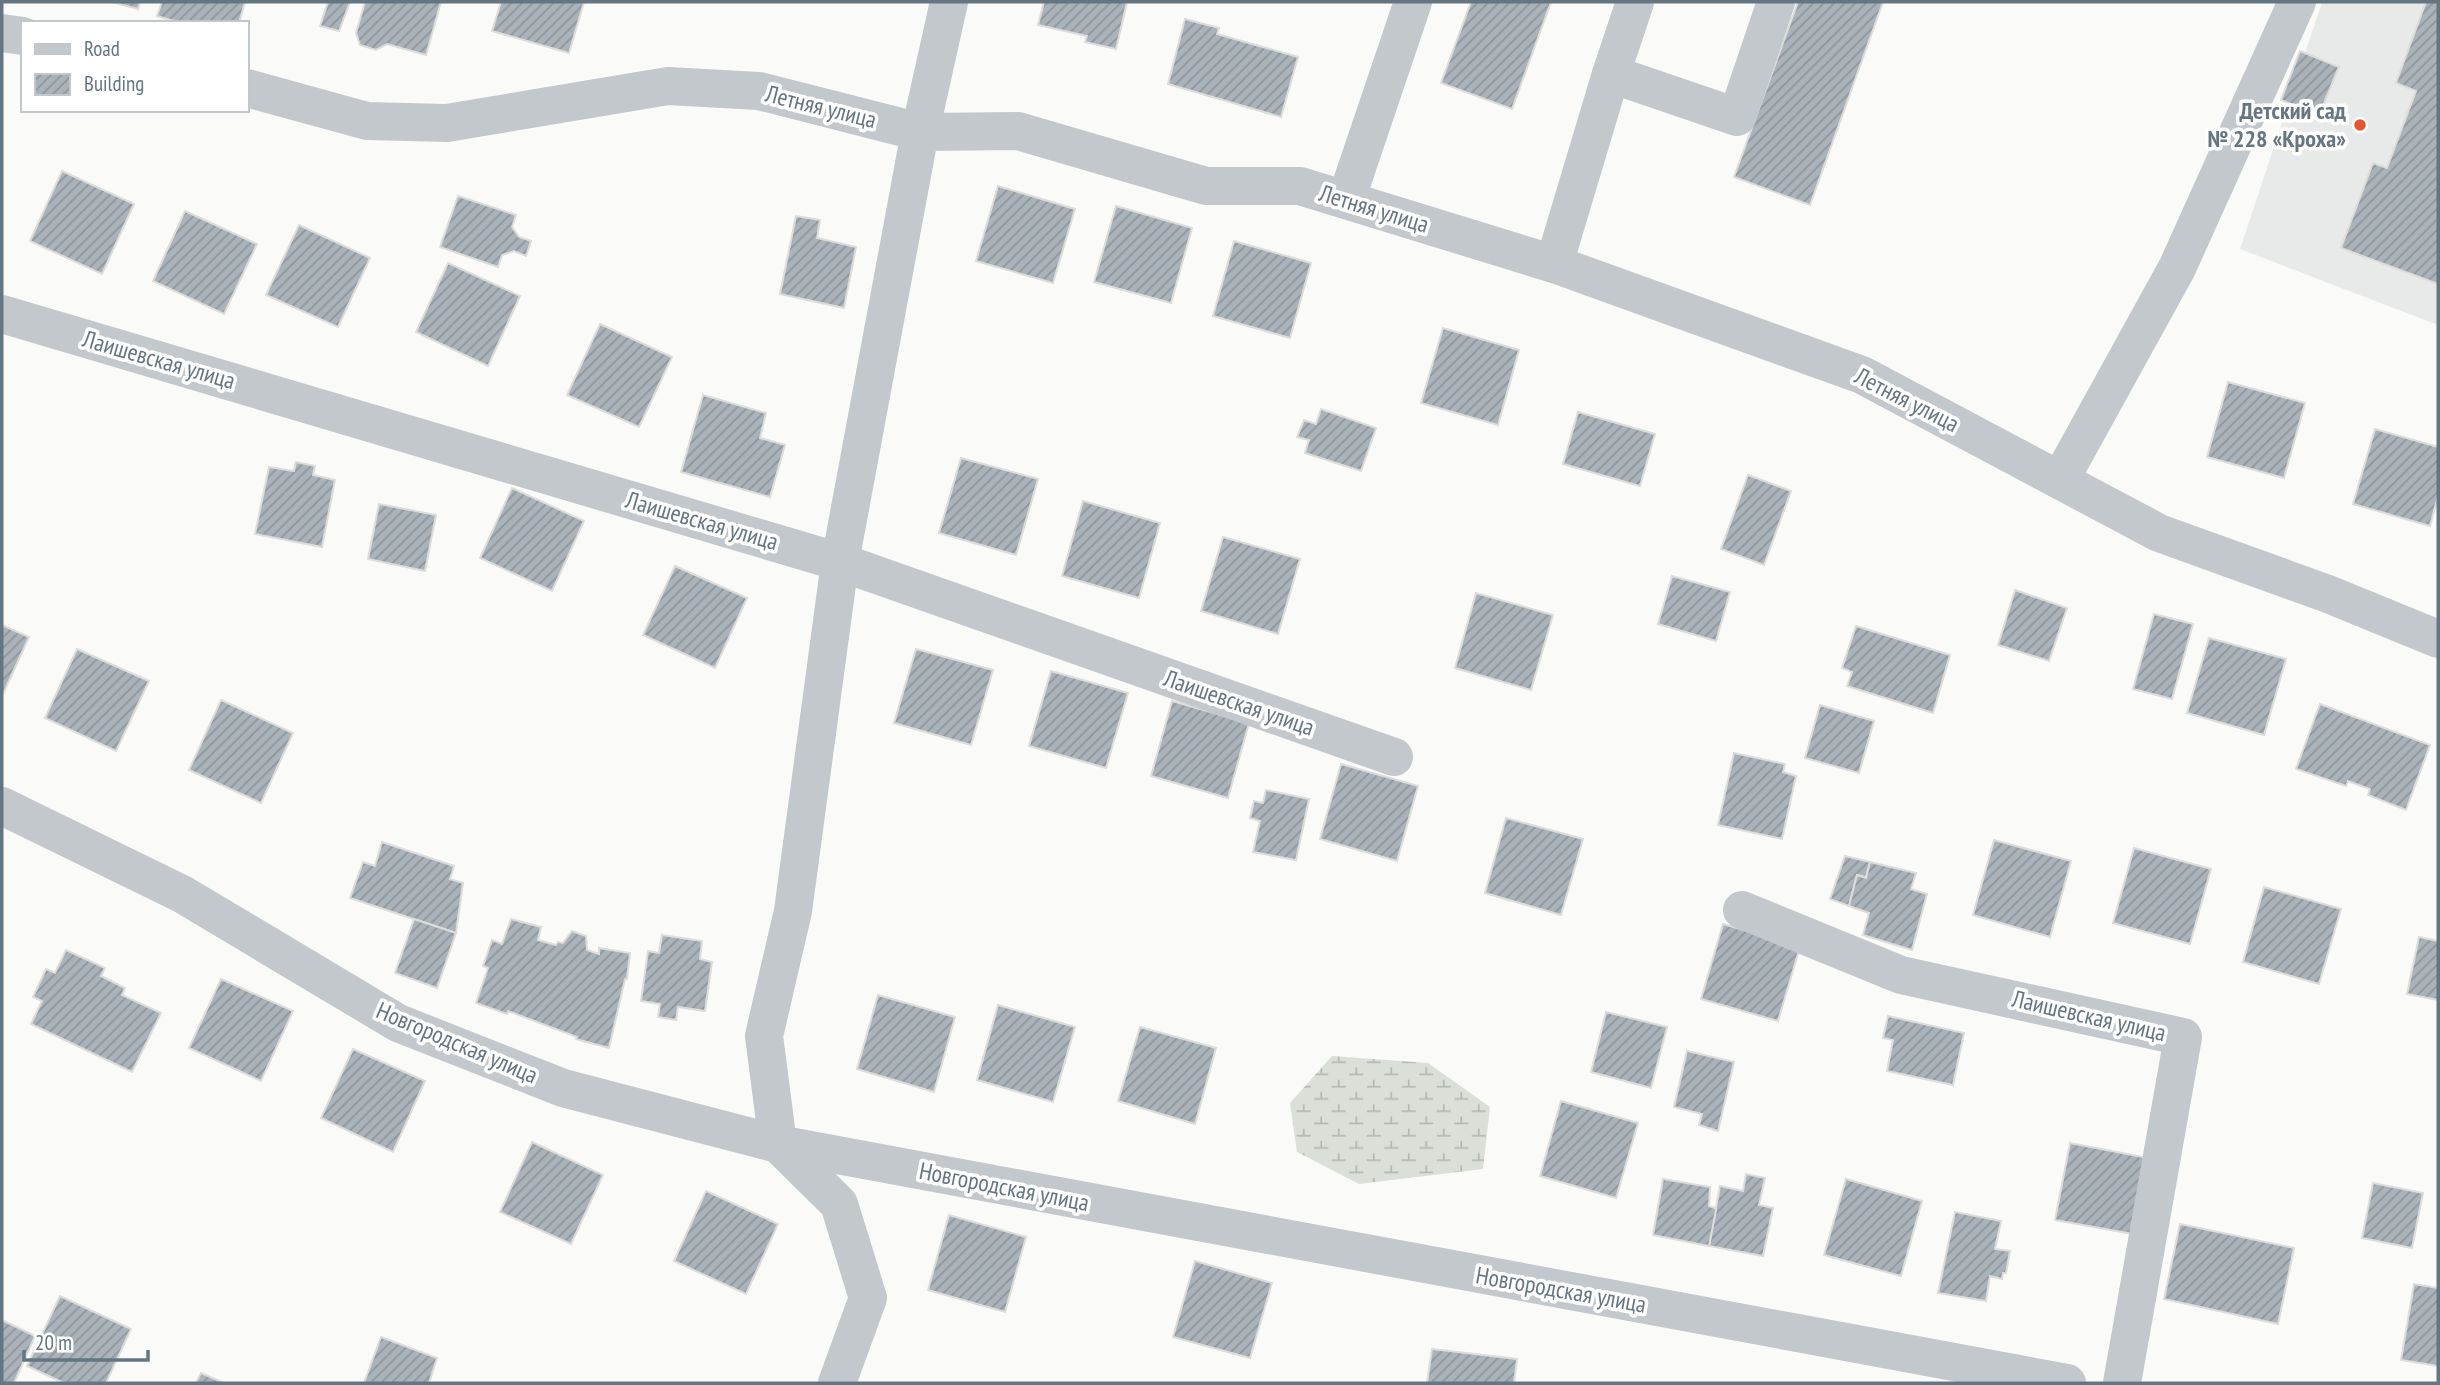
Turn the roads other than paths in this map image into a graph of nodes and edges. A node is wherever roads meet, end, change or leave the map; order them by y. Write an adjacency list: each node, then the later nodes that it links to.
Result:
1 (949, 2): 10 (street)
2 (1413, 2): 11 (street)
3 (1635, 2): 8 (street)
4 (1776, 2): 8 (street)
5 (2297, 2): 14 (street)
6 (2, 33): 7 (street)
7 (21, 36)
8 (1611, 74): 12 (street)
9 (248, 88): 10 (street, Летняя улица)
10 (920, 132): 11 (street, Летняя улица); 15 (street)
11 (1346, 200): 12 (street, Летняя улица)
12 (1554, 264): 14 (street, Летняя улица)
13 (2, 314): 15 (street, Лаишевская улица)
14 (2060, 480): 16 (street, Летняя улица)
15 (840, 562): 17 (street, Лаишевская улица); 20 (street)
16 (2438, 639)
17 (1394, 757)
18 (2, 806): 20 (street, Новгородская улица)
19 (1742, 911): 23 (street, Лаишевская улица)
20 (778, 1144): 21 (street); 22 (street, Новгородская улица)
21 (837, 1383)
22 (2067, 1383)
23 (2122, 1383)

